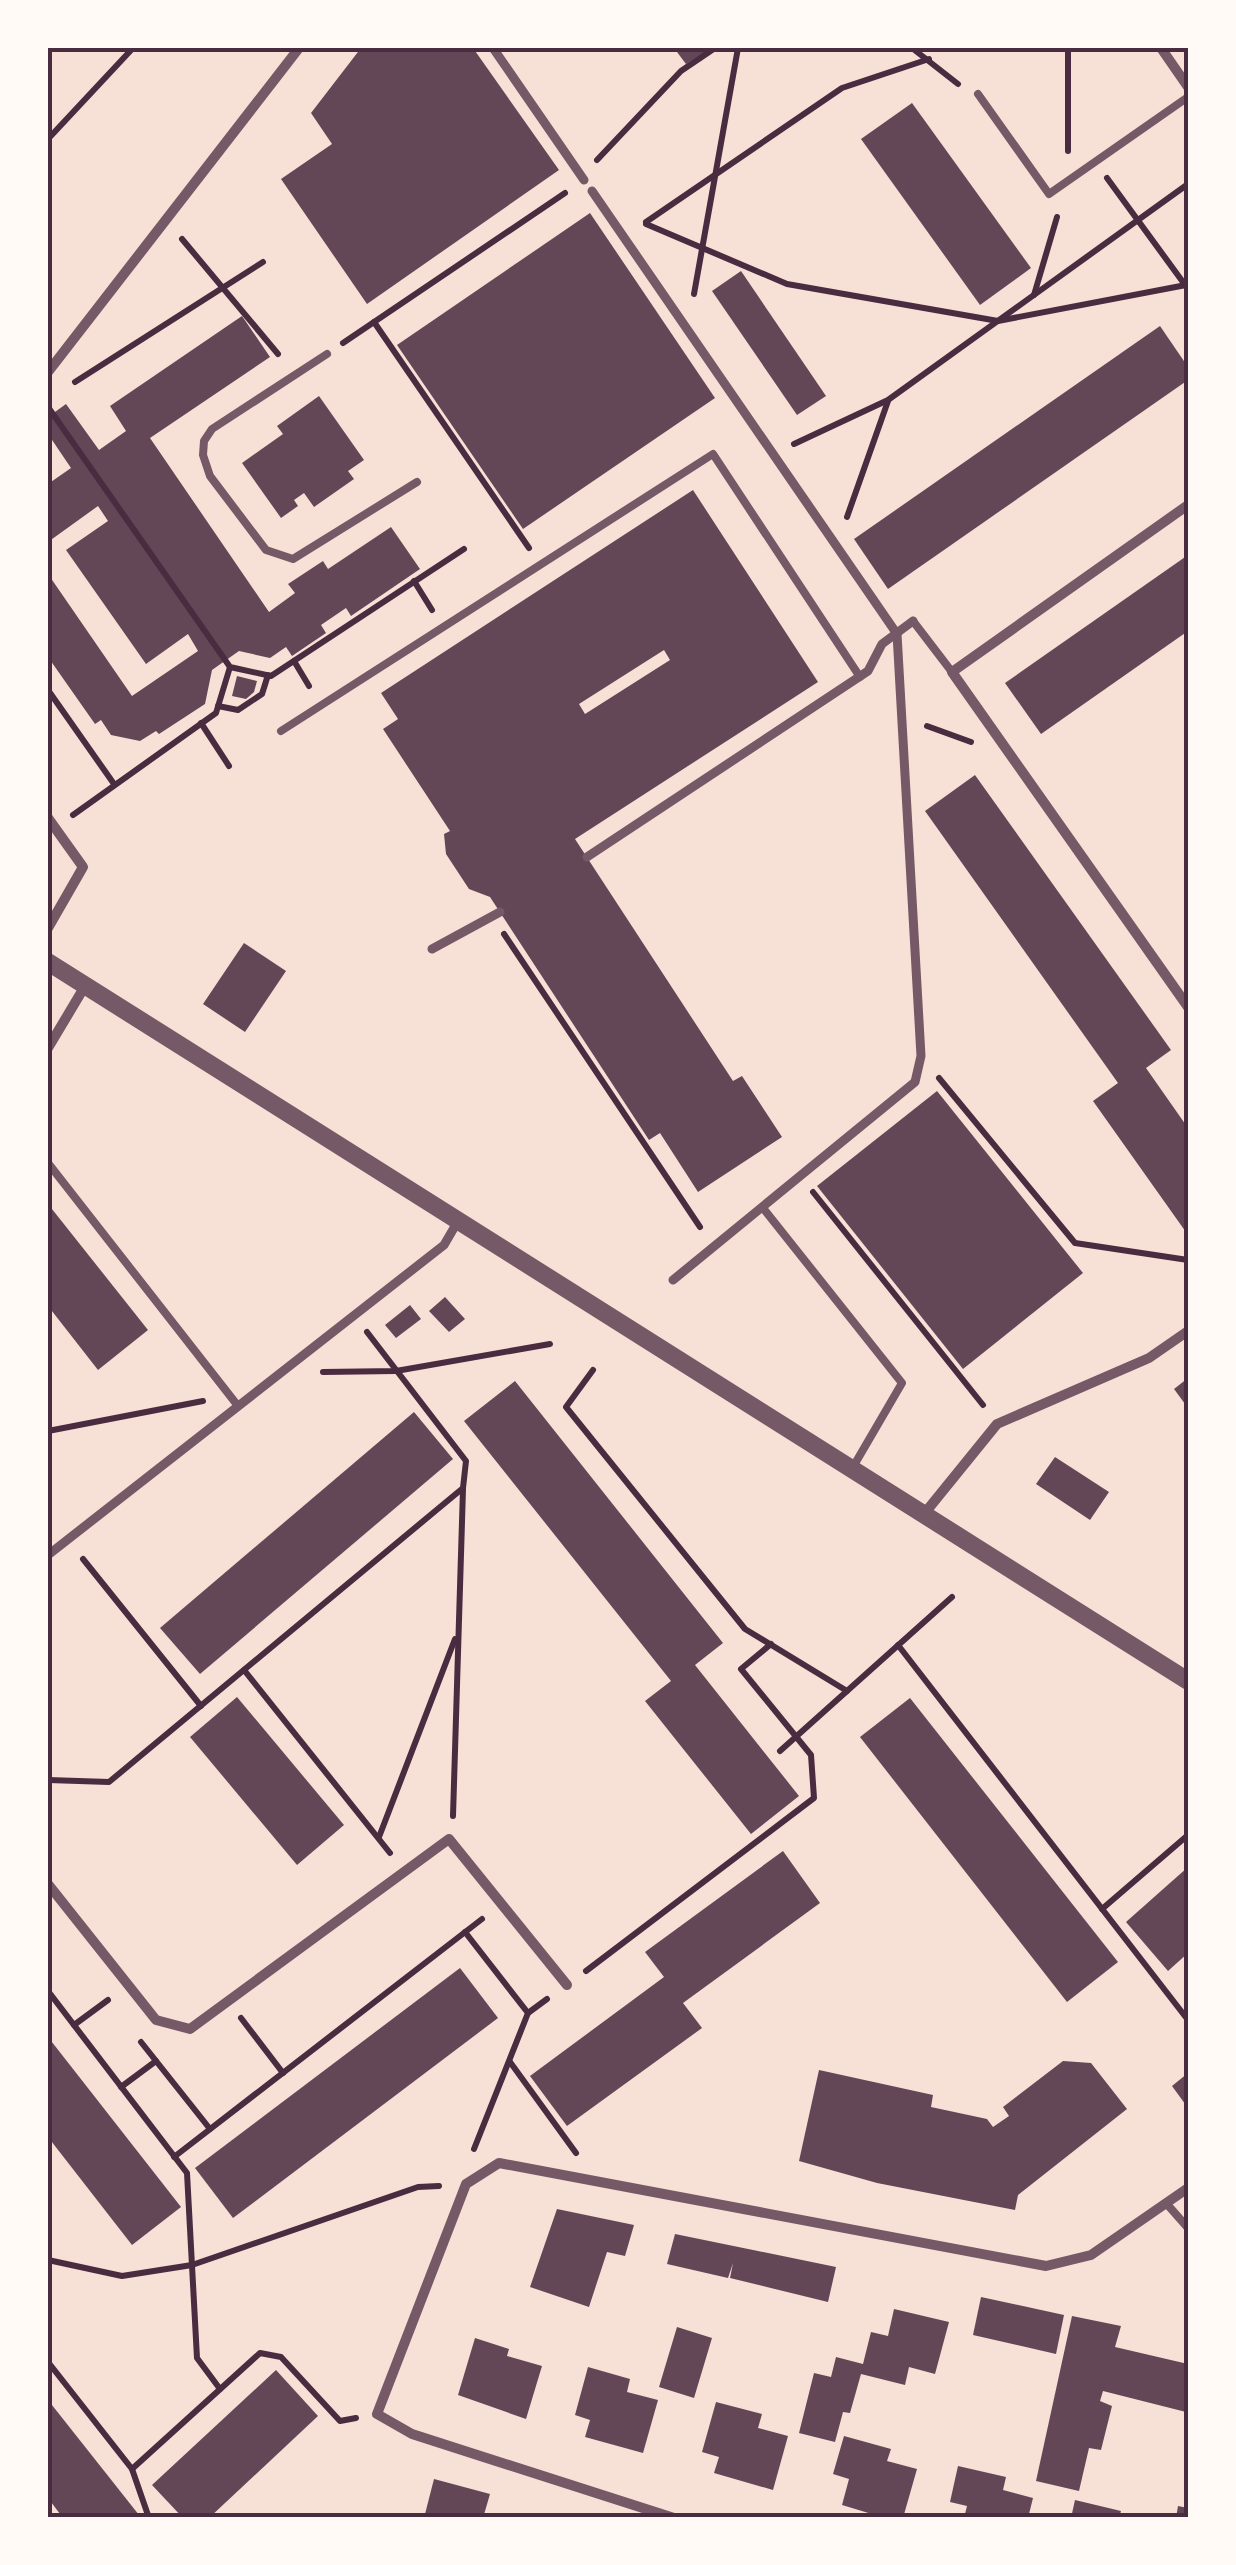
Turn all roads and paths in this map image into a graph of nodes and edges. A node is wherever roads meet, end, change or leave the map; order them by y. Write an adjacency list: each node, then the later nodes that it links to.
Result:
1 (133, 48): 13 (path)
2 (299, 48): 19 (street)
3 (493, 48): 16 (street)
4 (715, 48): 16 (path)
5 (738, 48): 15 (path)
6 (912, 48): 8 (path)
7 (1160, 48): 9 (street)
8 (929, 59): 10 (path); 15 (path)
9 (1188, 87)
10 (978, 94): 14 (lane)
11 (1188, 97): 14 (lane)
12 (1068, 124): 14 (path)
13 (48, 139)
14 (1096, 162): 20 (path)
15 (716, 174): 21 (path); 23 (path)
16 (584, 180): 28 (path)
17 (1188, 184): 20 (path)
18 (592, 191): 22 (street)
19 (166, 218): 26 (path); 32 (street)
20 (1138, 220): 25 (path); 27 (path)
21 (645, 223): 22 (path); 23 (path)
22 (624, 237): 29 (street)
23 (702, 247): 27 (path); 29 (path)
24 (263, 262): 26 (path)
25 (1187, 287): 27 (path)
26 (221, 289): 30 (path); 33 (path)
27 (998, 321): 34 (path)
28 (374, 322): 31 (path); 39 (path)
29 (688, 330): 36 (street)
30 (288, 348)
31 (327, 354): 37 (lane)
32 (48, 372)
33 (63, 390)
34 (888, 400): 36 (path); 40 (path)
35 (48, 408): 45 (path)
36 (774, 453): 40 (street)
37 (417, 482)
38 (1188, 505): 46 (street)
39 (519, 532)
40 (837, 547): 43 (street)
41 (464, 549): 44 (path)
42 (913, 621): 43 (street); 46 (lane)
43 (898, 634): 48 (street); 52 (street)
44 (294, 661): 47 (path); 49 (path)
45 (230, 667): 47 (path); 51 (path)
46 (952, 672): 55 (street)
47 (268, 676): 51 (path)
48 (860, 676): 54 (lane); 60 (street)
49 (307, 684)
50 (48, 690): 57 (path)
51 (218, 706): 53 (path)
52 (902, 716): 55 (path); 68 (street)
53 (201, 723): 56 (path); 57 (path)
54 (281, 731)
55 (1012, 758): 66 (street)
56 (229, 766)
57 (114, 784): 58 (path)
58 (84, 808)
59 (48, 818): 62 (street)
60 (586, 857)
61 (496, 914): 63 (street); 73 (path)
62 (48, 928)
63 (432, 950)
64 (48, 962): 65 (street)
65 (86, 986): 67 (street); 72 (street)
66 (1188, 1007)
67 (48, 1048)
68 (921, 1056): 70 (street); 74 (path)
69 (48, 1164): 82 (lane)
70 (800, 1176): 71 (street); 84 (path)
71 (763, 1208): 73 (street); 86 (lane)
72 (458, 1221): 76 (street); 86 (street)
73 (714, 1248): 75 (street)
74 (1188, 1260)
75 (673, 1280)
76 (354, 1316): 80 (path); 81 (street)
77 (1188, 1331): 84 (street)
78 (550, 1344): 80 (path)
79 (593, 1370): 93 (path)
80 (396, 1371): 81 (path); 87 (path)
81 (282, 1372): 83 (street)
82 (230, 1396): 83 (lane); 85 (path)
83 (238, 1406): 89 (street)
84 (998, 1424): 88 (street)
85 (48, 1430)
86 (852, 1469): 88 (street)
87 (463, 1488): 92 (path); 95 (path)
88 (924, 1514): 96 (street)
89 (68, 1540): 90 (street); 98 (path)
90 (48, 1555)
91 (952, 1597): 94 (path)
92 (459, 1631): 103 (path); 104 (path)
93 (771, 1644): 97 (path); 99 (path)
94 (898, 1644): 97 (path); 108 (path)
95 (244, 1670): 98 (path); 103 (path)
96 (1188, 1681)
97 (847, 1691): 99 (path)
98 (201, 1706): 101 (path)
99 (796, 1737): 100 (path); 110 (path)
100 (780, 1750)
101 (48, 1780)
102 (1188, 1836): 108 (path)
103 (378, 1838): 105 (path)
104 (448, 1839): 105 (street); 107 (street)
105 (405, 1871): 113 (street)
106 (48, 1884): 113 (street)
107 (501, 1904): 109 (path); 110 (street)
108 (1102, 1909): 115 (path)
109 (465, 1932): 114 (path); 119 (path)
110 (567, 1985): 114 (path)
111 (48, 1990): 116 (path)
112 (108, 2000): 116 (path)
113 (228, 2002): 119 (path)
114 (528, 2013): 118 (path)
115 (1188, 2020)
116 (74, 2026): 120 (path)
117 (156, 2061): 120 (path)
118 (509, 2061): 122 (path); 123 (path)
119 (283, 2073): 121 (path)
120 (121, 2087): 121 (path)
121 (174, 2157): 128 (path)
122 (598, 2182): 123 (street); 125 (street)
123 (466, 2184): 128 (path); 131 (street)
124 (1188, 2188): 125 (street)
125 (1166, 2203): 126 (lane)
126 (1188, 2228)
127 (48, 2260): 128 (path)
128 (192, 2264): 130 (path)
129 (48, 2362): 132 (path)
130 (220, 2389)
131 (378, 2414): 132 (path); 134 (street)
132 (132, 2468): 133 (path)
133 (149, 2518)
134 (674, 2518)

